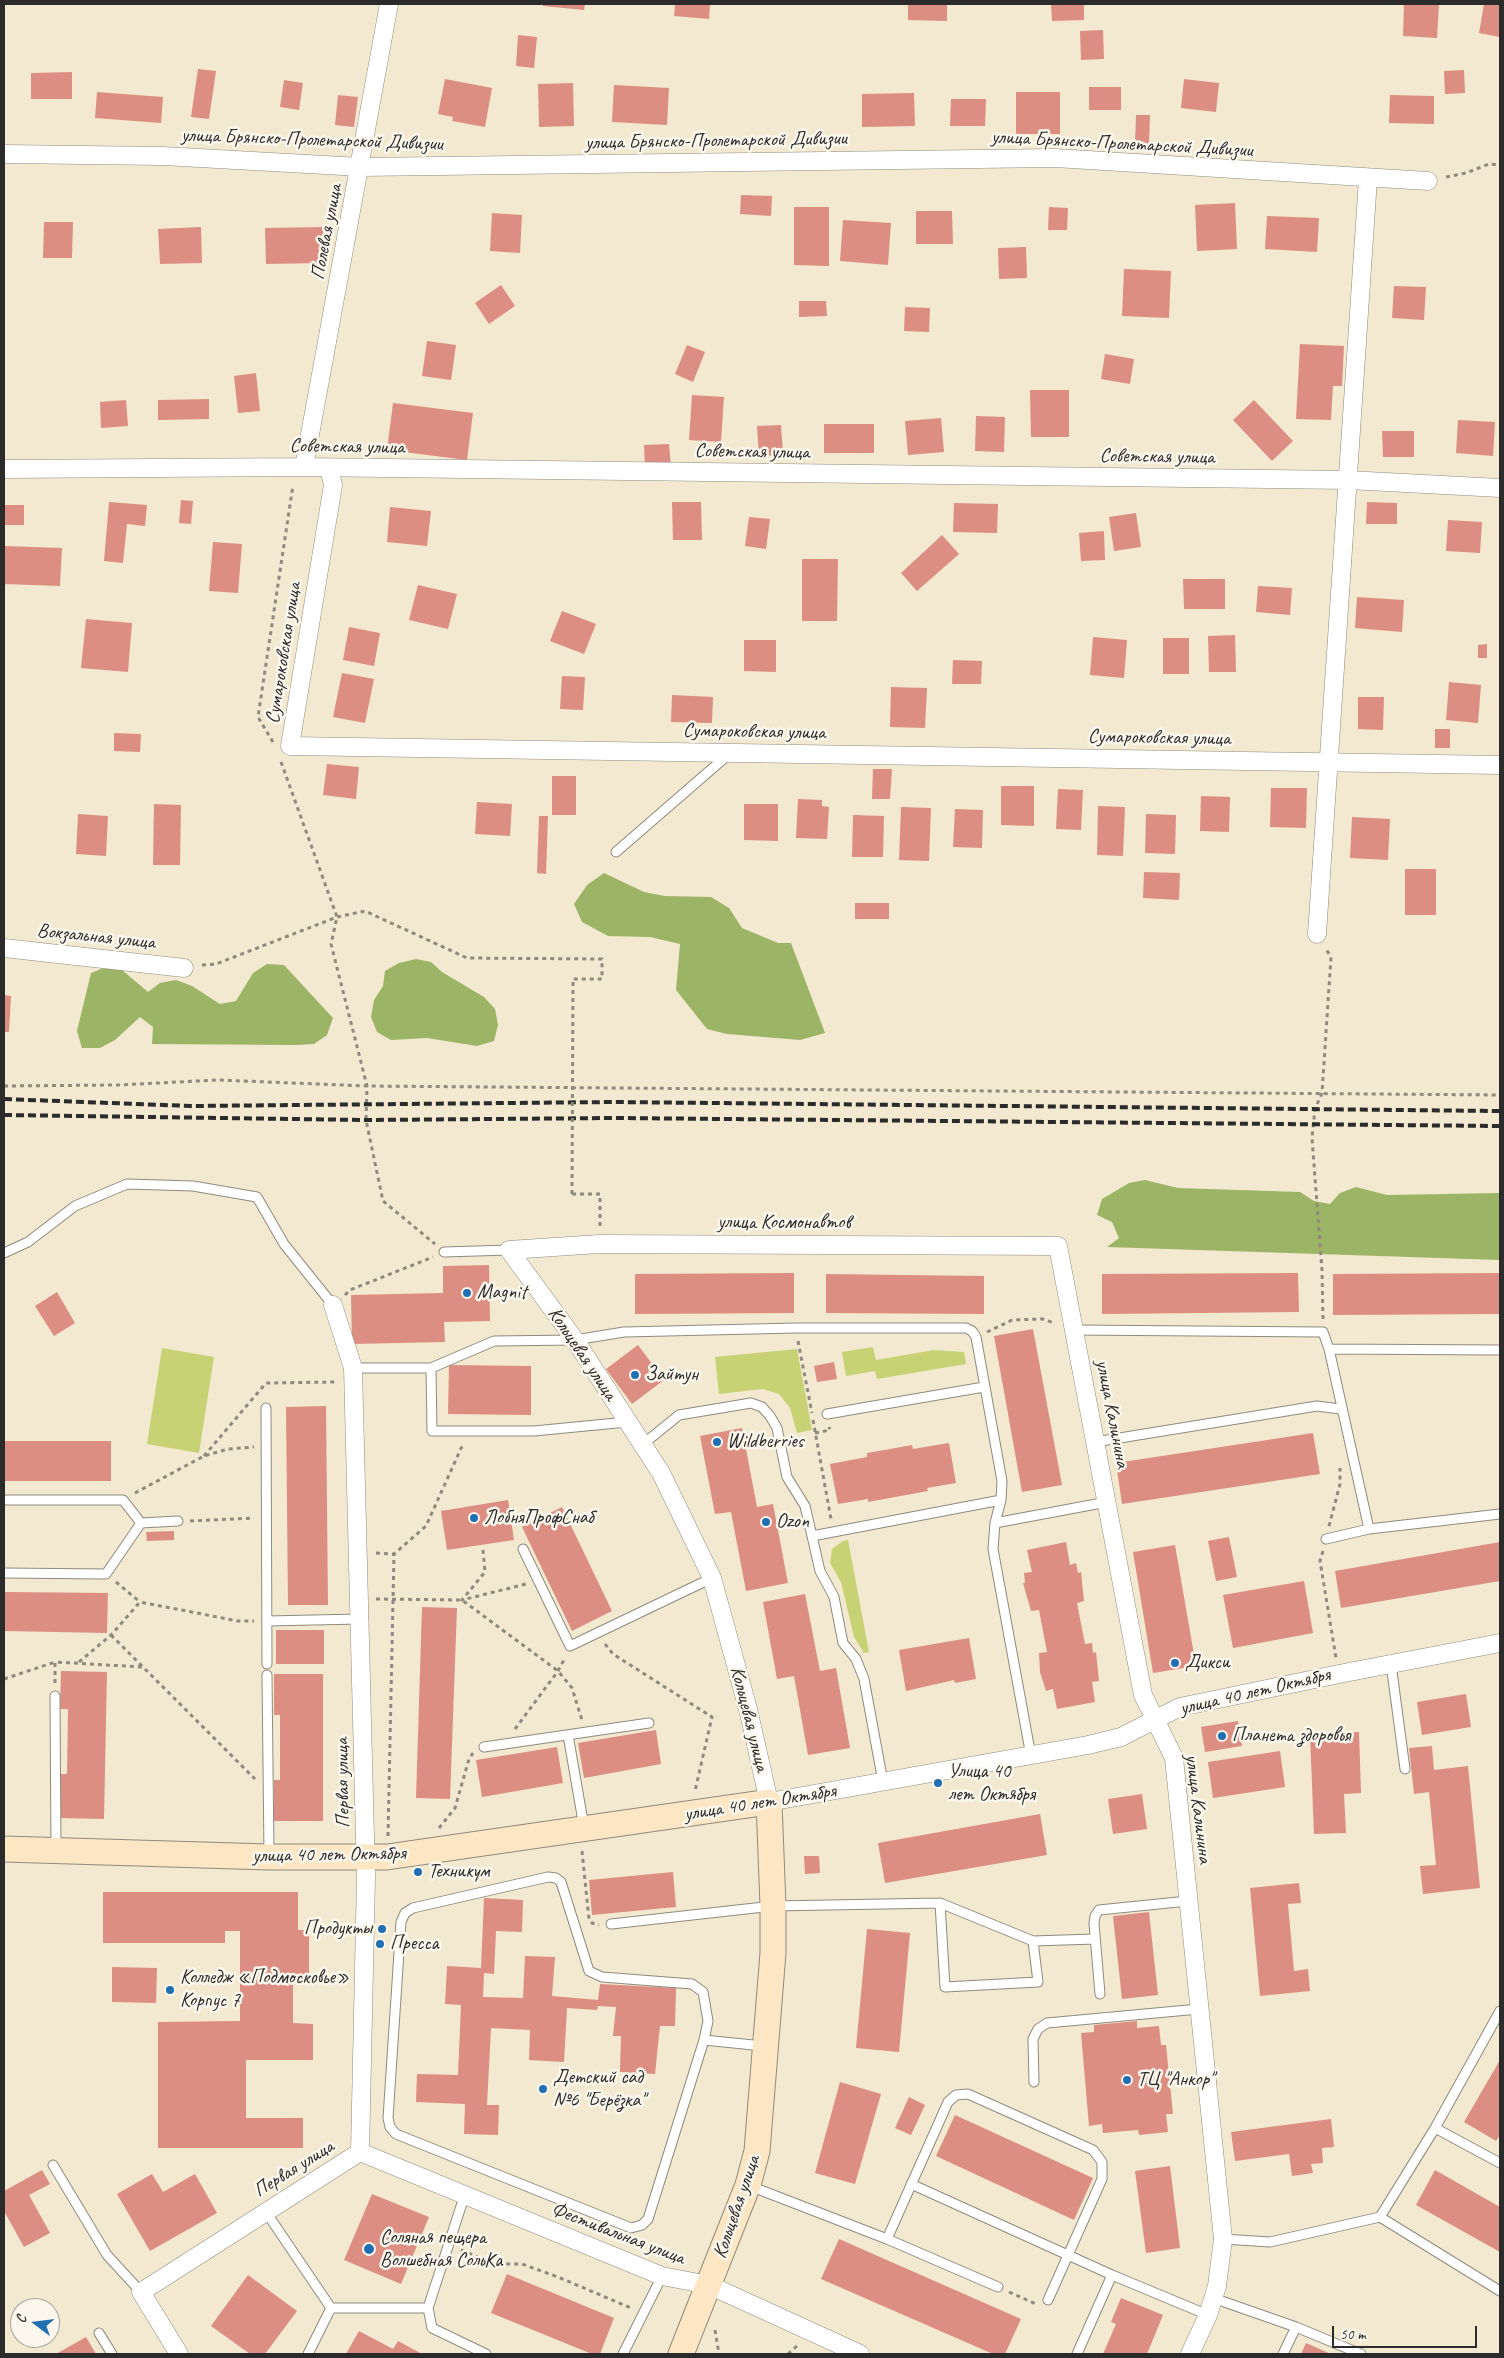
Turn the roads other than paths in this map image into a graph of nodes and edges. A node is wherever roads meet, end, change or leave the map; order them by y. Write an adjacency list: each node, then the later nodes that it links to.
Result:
1 (389, 4): 3 (street, Полевая улица)
2 (4, 154): 3 (street, улица Брянско-Пролетарской Дивизии)
3 (361, 167): 4 (street, улица Брянско-Пролетарской Дивизии); 6 (street, Полевая улица)
4 (1368, 179): 5 (street, улица Брянско-Пролетарской Дивизии); 9 (street)
5 (1428, 181)
6 (300, 467): 7 (street, Советская улица); 8 (street, Советская улица)
7 (328, 468): 9 (street, Советская улица); 11 (street, Сумароковская улица)
8 (4, 469)
9 (1348, 480): 10 (street, Советская улица); 12 (street)
10 (1500, 488)
11 (730, 753): 12 (street, Сумароковская улица); 14 (lane)
12 (1329, 762): 13 (street, Сумароковская улица); 15 (street)
13 (1500, 765)
14 (616, 852)
15 (1317, 934)
16 (4, 948): 17 (street, Вокзальная улица)
17 (184, 968)
18 (1058, 1246): 19 (street, улица Космонавтов); 23 (street, улица Калинина)
19 (509, 1250): 20 (lane); 24 (street, Кольцевая улица)
20 (444, 1252)
21 (4, 1253): 22 (lane)
22 (334, 1305): 27 (street, Первая улица)
23 (1074, 1330): 25 (lane); 34 (street, улица Калинина)
24 (575, 1340): 28 (lane); 29 (lane); 33 (street, Кольцевая улица)
25 (1329, 1349): 26 (lane); 31 (lane)
26 (1500, 1350)
27 (353, 1368): 28 (lane); 49 (street, Первая улица)
28 (431, 1368): 33 (lane)
29 (984, 1387): 32 (lane); 37 (lane)
30 (266, 1408): 50 (lane)
31 (1340, 1409): 34 (lane); 43 (lane)
32 (827, 1414)
33 (627, 1422): 35 (street, Кольцевая улица)
34 (1095, 1442): 38 (street, улица Калинина)
35 (642, 1445): 44 (lane); 48 (street, Кольцевая улица)
36 (4, 1500): 41 (lane)
37 (1001, 1500): 42 (lane); 44 (lane)
38 (1107, 1502): 42 (lane); 56 (street, улица Калинина)
39 (1500, 1514): 43 (lane)
40 (178, 1522): 41 (lane)
41 (141, 1523): 47 (lane)
42 (995, 1523): 60 (lane)
43 (1369, 1529): 45 (lane)
44 (812, 1536): 62 (lane)
45 (1326, 1538)
46 (523, 1549): 48 (lane)
47 (4, 1572)
48 (712, 1578): 63 (street, Кольцевая улица)
49 (360, 1618): 50 (lane); 68 (street, Первая улица)
50 (267, 1621): 52 (lane)
51 (1500, 1643): 53 (street, улица 40 лет Октября)
52 (267, 1664)
53 (1391, 1664): 56 (street, улица 40 лет Октября); 61 (lane)
54 (267, 1675): 67 (lane)
55 (55, 1696): 66 (lane)
56 (1156, 1719): 60 (street, улица 40 лет Октября); 69 (street, улица Калинина)
57 (649, 1723): 58 (lane)
58 (568, 1735): 59 (lane); 64 (lane)
59 (484, 1747)
60 (1031, 1756): 62 (street, улица 40 лет Октября)
61 (1404, 1770)
62 (883, 1782): 63 (street, улица 40 лет Октября)
63 (769, 1802): 64 (street, улица 40 лет Октября); 71 (street, Кольцевая улица)
64 (582, 1830): 68 (street, улица 40 лет Октября)
65 (4, 1849): 66 (street, улица 40 лет Октября)
66 (56, 1850): 67 (street, улица 40 лет Октября)
67 (269, 1857): 68 (street, улица 40 лет Октября)
68 (376, 1857): 82 (street, Первая улица)
69 (1188, 1901): 73 (lane); 76 (street, улица Калинина)
70 (940, 1903): 71 (lane); 74 (lane); 74 (lane)
71 (773, 1906): 72 (lane); 79 (street, Кольцевая улица)
72 (611, 1924)
73 (1095, 1938): 74 (lane); 75 (lane)
74 (1033, 1941)
75 (1100, 1994)
76 (1199, 2009): 80 (lane); 91 (street, улица Калинина)
77 (1500, 2011): 81 (lane)
78 (704, 2040): 78 (lane); 79 (lane)
79 (765, 2046): 86 (street, Кольцевая улица)
80 (1034, 2082)
81 (1435, 2128): 83 (lane); 89 (lane)
82 (360, 2152): 87 (street, Фестивальная улица); 88 (street, Первая улица)
83 (1500, 2163)
84 (53, 2165): 98 (lane)
85 (911, 2184): 90 (lane); 92 (lane); 92 (lane)
86 (748, 2185): 90 (lane); 95 (street, Кольцевая улица)
87 (464, 2196): 94 (street, Фестивальная улица); 102 (lane)
88 (266, 2212): 98 (street, Первая улица); 101 (lane)
89 (1380, 2217): 91 (lane); 97 (lane)
90 (887, 2239): 96 (lane)
91 (1223, 2239): 100 (street, улица Калинина)
92 (1068, 2255): 93 (lane); 99 (lane)
93 (1112, 2275): 100 (lane); 112 (lane)
94 (662, 2276): 95 (street, Фестивальная улица); 109 (lane)
95 (709, 2285): 110 (street, Кольцевая улица); 111 (street, Фестивальная улица)
96 (998, 2287)
97 (1500, 2291)
98 (140, 2292): 106 (street)
99 (1048, 2300)
100 (1210, 2306): 103 (lane); 113 (street, улица Калинина)
101 (331, 2308): 102 (lane); 107 (lane)
102 (428, 2308): 108 (lane)
103 (1296, 2327): 114 (lane); 115 (lane)
104 (99, 2333): 105 (lane)
105 (112, 2354)
106 (179, 2354)
107 (308, 2354)
108 (486, 2354)
109 (622, 2354)
110 (681, 2354)
111 (860, 2354)
112 (1077, 2354)
113 (1190, 2354)
114 (1283, 2354)
115 (1361, 2354)

